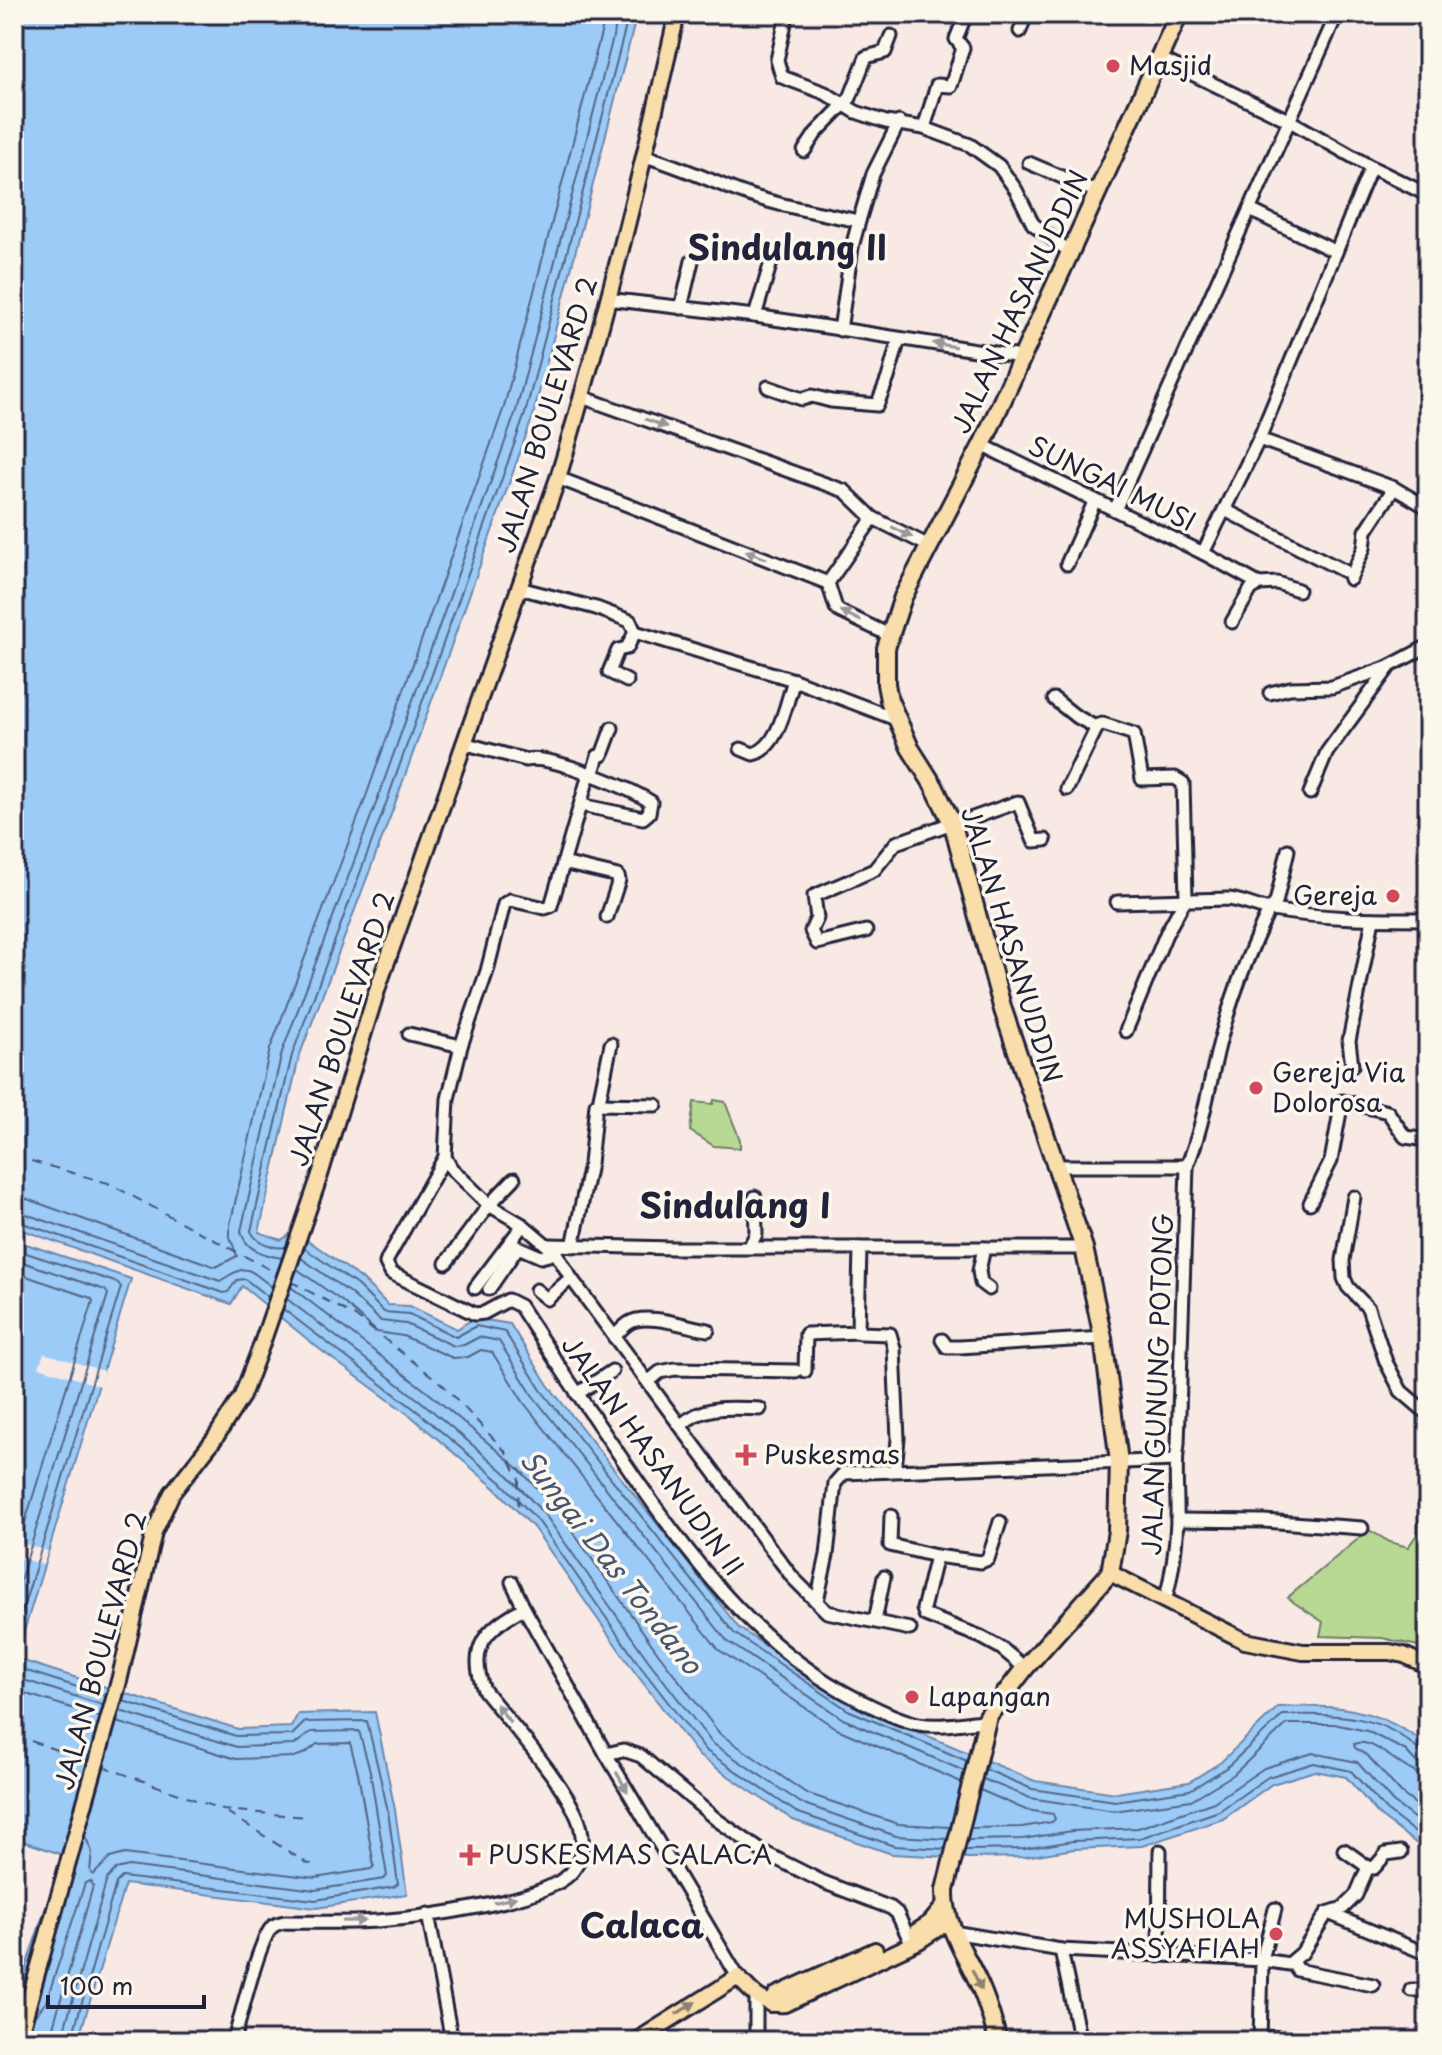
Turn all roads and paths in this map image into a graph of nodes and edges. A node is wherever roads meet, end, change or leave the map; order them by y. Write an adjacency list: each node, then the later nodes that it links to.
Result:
1 (677, 14): 15 (main road, JALAN BOULEVARD 2)
2 (787, 14): 10 (street)
3 (966, 14): 13 (street)
4 (1026, 14): 7 (street)
5 (1179, 14): 9 (highway, JALAN HASANUDDIN)
6 (1337, 14): 11 (street)
7 (1020, 31)
8 (891, 36): 10 (street)
9 (1159, 58): 11 (street); 18 (highway, JALAN HASANUDDIN)
10 (843, 105): 12 (street); 14 (street)
11 (1290, 121): 17 (street); 20 (street)
12 (899, 122): 13 (street); 21 (street)
13 (924, 128): 22 (street)
14 (804, 151)
15 (645, 156): 21 (street); 26 (main road, JALAN BOULEVARD 2)
16 (1029, 163): 18 (street)
17 (1371, 167): 19 (street); 23 (street, SUNGAI MUSI)
18 (1097, 192): 22 (highway, JALAN HASANUDDIN)
19 (1428, 195)
20 (1250, 210): 23 (street); 40 (street)
21 (859, 221): 29 (street)
22 (1070, 252): 31 (highway, JALAN HASANUDDIN)
23 (1336, 252): 34 (street, SUNGAI MUSI)
24 (692, 261): 27 (street)
25 (771, 262): 28 (street)
26 (607, 299): 27 (street); 33 (main road, JALAN BOULEVARD 2)
27 (681, 308): 28 (street)
28 (755, 316): 29 (street)
29 (840, 330): 30 (street)
30 (899, 339): 31 (street, one-way to 30); 32 (street)
31 (1021, 357): 35 (highway, JALAN HASANUDDIN)
32 (768, 387)
33 (582, 397): 36 (main road, JALAN BOULEVARD 2); 42 (street, one-way to 42)
34 (1259, 439): 37 (street); 41 (street, SUNGAI MUSI)
35 (982, 445): 38 (street, SUNGAI MUSI); 43 (highway, JALAN HASANUDDIN)
36 (558, 478): 46 (street, one-way to 36); 48 (main road, JALAN BOULEVARD 2)
37 (1394, 488): 39 (street); 41 (street)
38 (1095, 500): 40 (street, SUNGAI MUSI); 45 (street)
39 (1428, 508)
40 (1115, 510): 44 (street, SUNGAI MUSI)
41 (1225, 510): 44 (street, SUNGAI MUSI)
42 (873, 518): 43 (street, one-way to 43); 46 (street)
43 (931, 547): 52 (highway, JALAN HASANUDDIN)
44 (1203, 553): 47 (street)
45 (1067, 564)
46 (828, 583): 52 (street, one-way to 46)
47 (1259, 584): 49 (street); 50 (street)
48 (519, 588): 51 (street); 62 (main road, JALAN BOULEVARD 2)
49 (1298, 590)
50 (1232, 622)
51 (635, 632): 55 (street); 56 (street)
52 (889, 635): 59 (highway, JALAN HASANUDDIN)
53 (1428, 646): 54 (street)
54 (1390, 666): 57 (street); 66 (street)
55 (794, 680): 59 (street); 63 (street)
56 (627, 681)
57 (1270, 693)
58 (1054, 699): 61 (street)
59 (896, 719): 68 (highway, JALAN HASANUDDIN)
60 (612, 728): 64 (street)
61 (1097, 728): 65 (street); 72 (street)
62 (463, 743): 64 (street); 159 (main road, JALAN BOULEVARD 2)
63 (741, 749)
64 (586, 773): 67 (street); 67 (street)
65 (1067, 789)
66 (1310, 793)
67 (581, 805): 71 (street)
68 (952, 824): 69 (street); 78 (street); 88 (highway, JALAN HASANUDDIN)
69 (1045, 840)
70 (1288, 850): 74 (street, JALAN GUNUNG POTONG)
71 (563, 863): 75 (street); 82 (street)
72 (1186, 898): 73 (street); 74 (street); 79 (street)
73 (1117, 902)
74 (1269, 910): 76 (street); 89 (street, JALAN GUNUNG POTONG)
75 (607, 917)
76 (1373, 919): 77 (street); 83 (street)
77 (1428, 919)
78 (866, 931)
79 (1126, 1031)
80 (409, 1034): 82 (street)
81 (611, 1044): 84 (street)
82 (461, 1046): 87 (street)
83 (1352, 1066)
84 (599, 1102): 85 (street); 96 (street)
85 (656, 1105)
86 (1428, 1140): 93 (street)
87 (445, 1157): 94 (street); 115 (street, JALAN HASANUDIN II)
88 (1056, 1166): 89 (street); 100 (highway, JALAN HASANUDDIN)
89 (1187, 1166): 119 (street, JALAN GUNUNG POTONG)
90 (514, 1179): 94 (street)
91 (755, 1197): 97 (street)
92 (1354, 1197): 117 (street)
93 (1310, 1203)
94 (489, 1205): 95 (street); 102 (street)
95 (523, 1225): 101 (street); 104 (street)
96 (573, 1246): 97 (street); 101 (street)
97 (750, 1246): 98 (street)
98 (860, 1248): 99 (street); 109 (street)
99 (984, 1248): 100 (street); 106 (street)
100 (1084, 1248): 111 (highway, JALAN HASANUDDIN)
101 (552, 1249): 103 (street); 105 (street)
102 (446, 1263)
103 (571, 1278): 107 (street); 110 (street)
104 (475, 1288)
105 (489, 1289)
106 (989, 1289)
107 (536, 1290)
108 (708, 1330): 110 (street)
109 (859, 1332): 114 (street); 121 (street)
110 (614, 1337): 114 (street)
111 (1103, 1338): 112 (street); 120 (highway, JALAN HASANUDDIN)
112 (942, 1340)
113 (612, 1371): 115 (street)
114 (648, 1382): 118 (street)
115 (577, 1394): 137 (street, JALAN HASANUDIN II)
116 (760, 1409): 118 (street)
117 (1428, 1414)
118 (681, 1425): 130 (street)
119 (1176, 1460): 120 (street); 123 (street, JALAN GUNUNG POTONG)
120 (1119, 1462): 121 (street); 127 (highway, JALAN HASANUDDIN)
121 (895, 1469): 130 (street)
122 (891, 1516): 126 (street)
123 (1177, 1520): 125 (street); 131 (street, JALAN GUNUNG POTONG)
124 (1000, 1522): 126 (street)
125 (1362, 1528)
126 (936, 1556): 136 (street)
127 (1110, 1573): 131 (main road); 136 (highway)
128 (884, 1577): 133 (street)
129 (514, 1587): 132 (street)
130 (817, 1601): 133 (street)
131 (1165, 1602): 135 (main road)
132 (524, 1608): 138 (street); 146 (street, one-way to 132)
133 (875, 1621): 134 (street)
134 (910, 1629)
135 (1428, 1666)
136 (1025, 1668): 137 (highway)
137 (986, 1721): 144 (highway)
138 (606, 1754): 147 (street); 153 (street, one-way to 153)
139 (1344, 1850): 142 (street)
140 (1160, 1851): 150 (street)
141 (1401, 1852): 142 (street)
142 (1368, 1867): 145 (street)
143 (1275, 1909): 151 (street)
144 (948, 1912): 147 (main road); 148 (street); 164 (highway, one-way to 164)
145 (1327, 1913): 149 (street); 152 (street)
146 (428, 1914): 160 (street, one-way to 146); 161 (street)
147 (913, 1940): 157 (main road)
148 (1061, 1950): 150 (street); 165 (street)
149 (1420, 1951)
150 (1159, 1956): 151 (street)
151 (1262, 1960): 152 (street); 158 (street)
152 (1293, 1962): 154 (street)
153 (738, 1977): 157 (main road); 162 (main road, one-way to 153)
154 (1373, 1985)
155 (1411, 1990): 156 (street)
156 (1428, 1990)
157 (756, 1997): 163 (street)
158 (1260, 2039): 166 (street)
159 (18, 2041)
160 (234, 2041)
161 (452, 2041)
162 (636, 2041)
163 (756, 2041)
164 (998, 2041)
165 (1080, 2041)
166 (1350, 2041)

